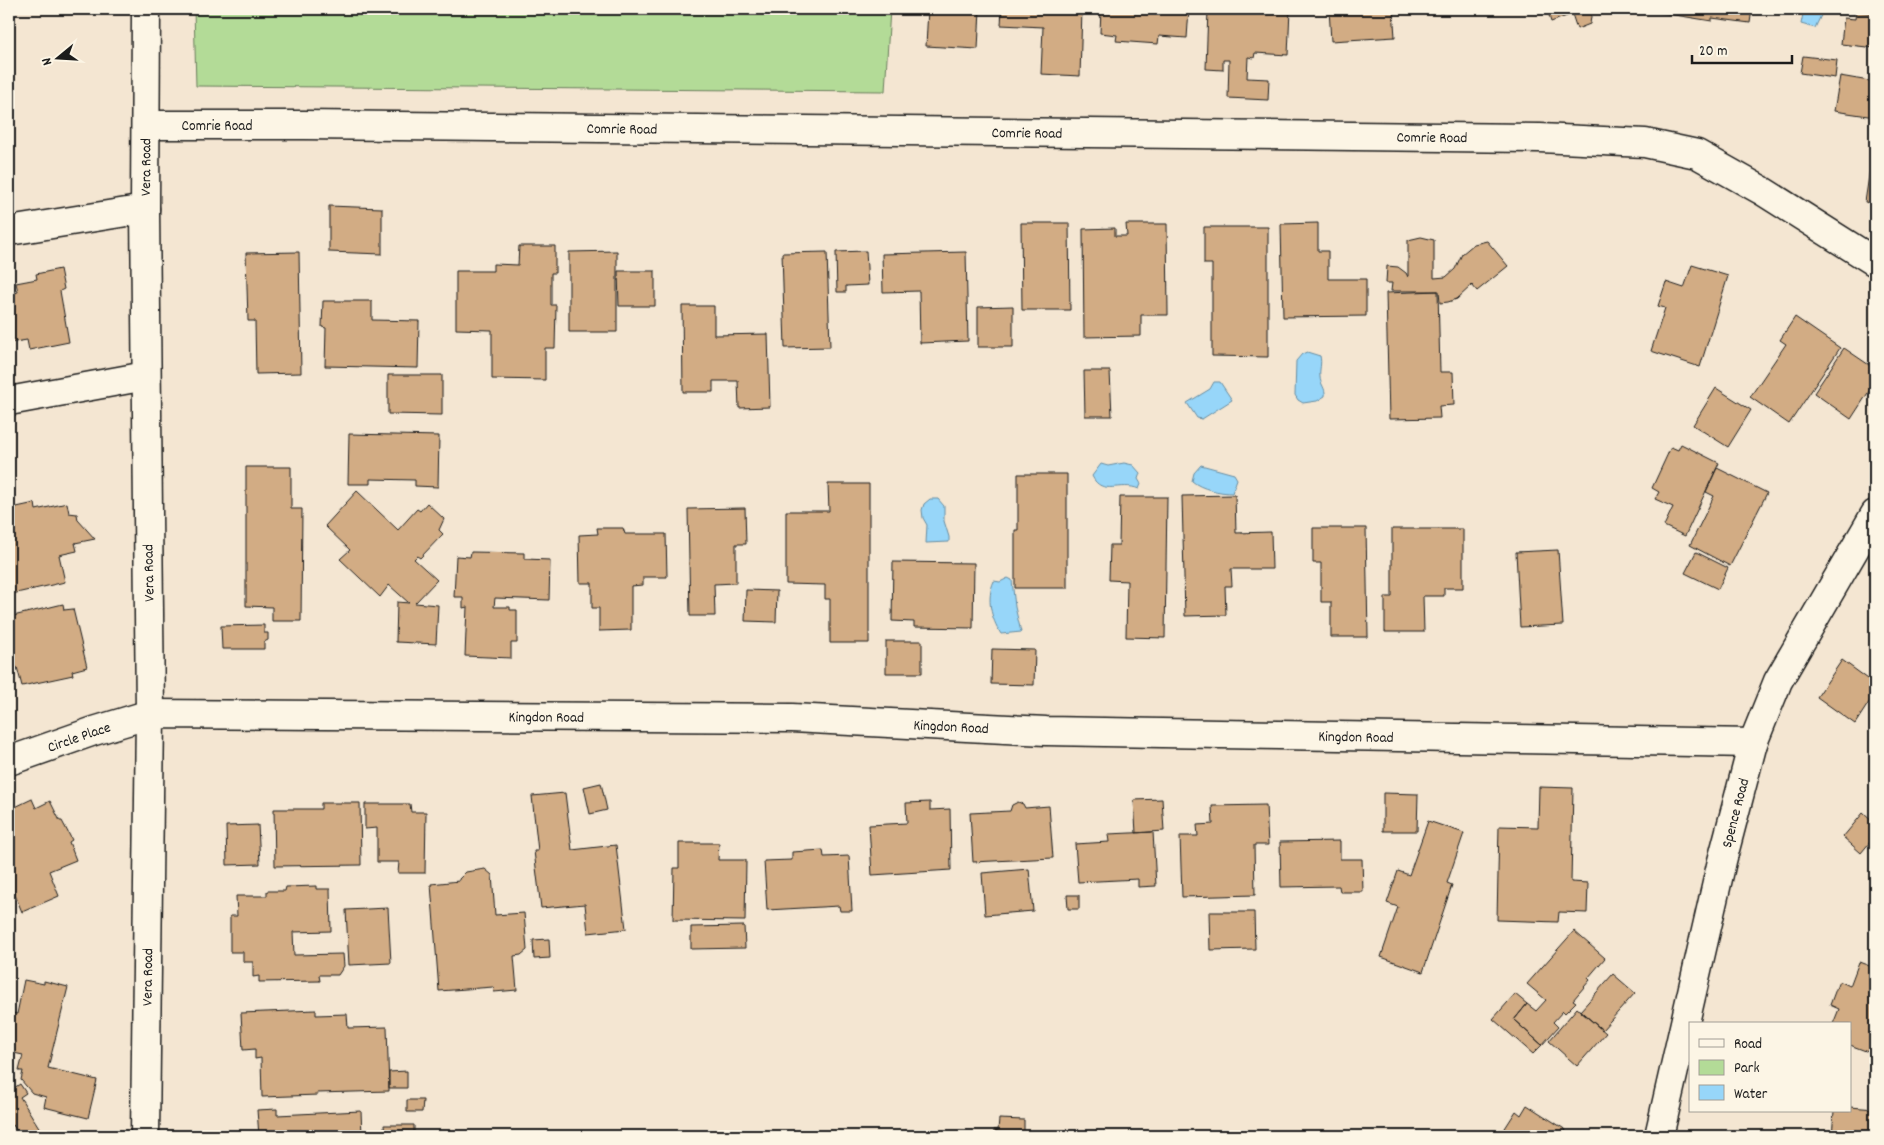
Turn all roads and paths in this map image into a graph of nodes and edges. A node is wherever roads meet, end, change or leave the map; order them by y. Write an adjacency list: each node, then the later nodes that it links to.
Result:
1 (146, 9): 2 (street, Vera Road)
2 (147, 125): 3 (street, Vera Road); 5 (street, Comrie Road)
3 (145, 209): 4 (street); 6 (street, Vera Road)
4 (9, 231)
5 (1875, 262)
6 (146, 376): 7 (street); 9 (street, Vera Road)
7 (9, 402)
8 (1875, 514): 10 (street, Spence Road)
9 (150, 714): 10 (street, Kingdon Road); 11 (street, Circle Place); 12 (street, Vera Road)
10 (1753, 743): 13 (street, Spence Road)
11 (9, 762)
12 (145, 1136)
13 (1659, 1136)

